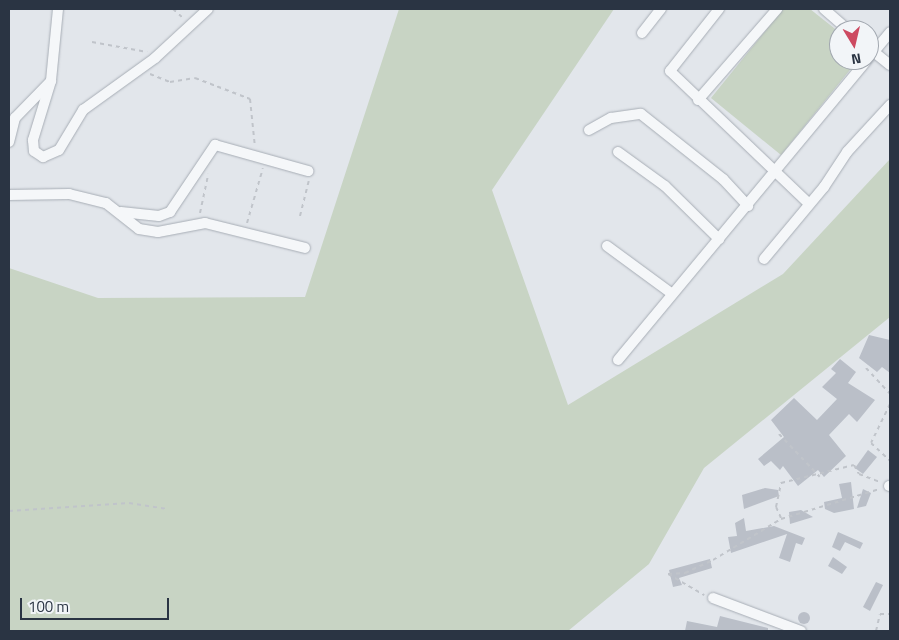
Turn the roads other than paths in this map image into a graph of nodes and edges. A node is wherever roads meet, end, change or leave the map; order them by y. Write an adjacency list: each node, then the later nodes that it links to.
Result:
1 (58, 9): 14 (street)
2 (208, 9): 14 (street)
3 (661, 9): 9 (street)
4 (719, 9): 15 (street)
5 (777, 9): 15 (street)
6 (824, 9): 7 (street)
7 (837, 20)
8 (890, 32): 10 (street)
9 (642, 33)
10 (879, 43)
11 (879, 56): 12 (street)
12 (890, 65)
13 (857, 70): 21 (street)
14 (51, 81): 18 (street)
15 (698, 100): 21 (street)
16 (890, 105): 23 (street)
17 (589, 130): 24 (street)
18 (9, 142)
19 (618, 152): 26 (street)
20 (308, 171): 25 (street)
21 (778, 172): 23 (street); 24 (street)
22 (9, 195): 25 (street)
23 (808, 202): 29 (street)
24 (748, 206): 26 (street)
25 (117, 211): 28 (street)
26 (719, 239): 30 (street)
27 (607, 246): 30 (street)
28 (305, 248)
29 (764, 259)
30 (671, 293): 31 (street)
31 (618, 360)
32 (713, 598): 33 (street)
33 (801, 631)

